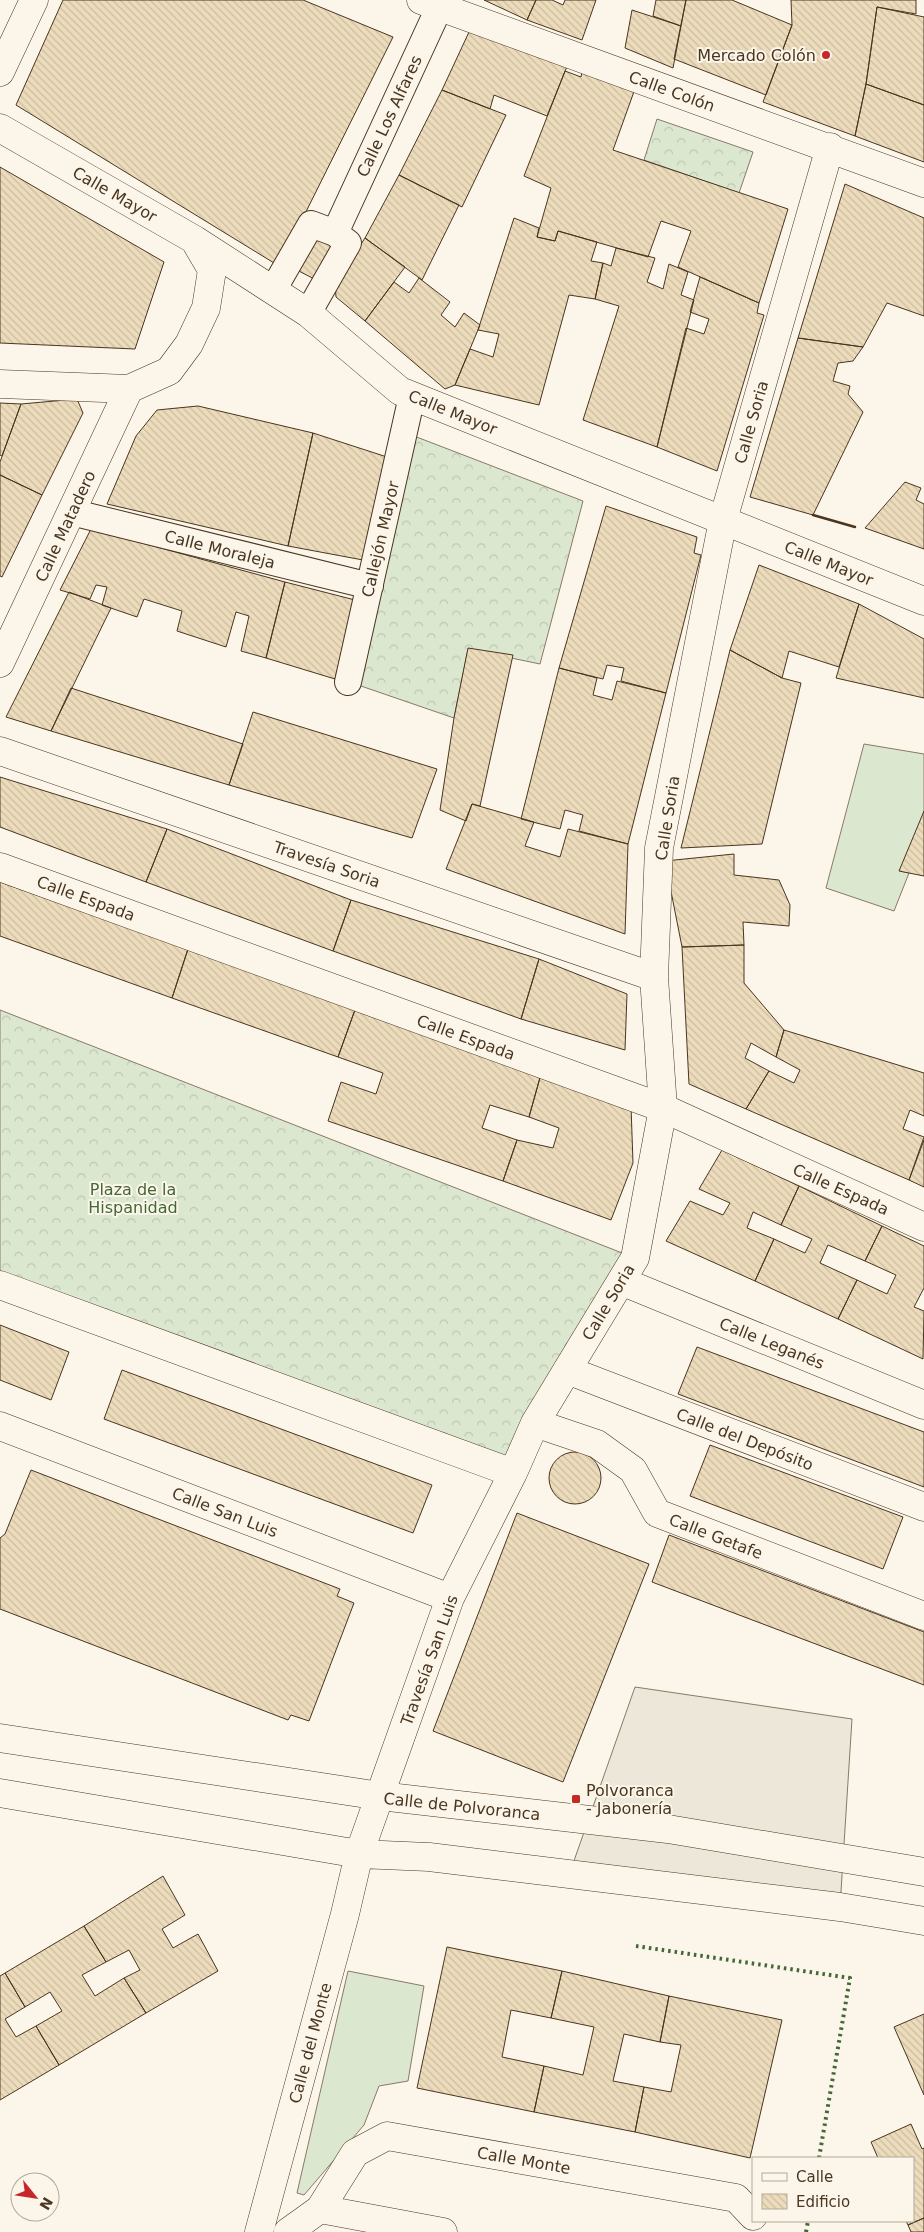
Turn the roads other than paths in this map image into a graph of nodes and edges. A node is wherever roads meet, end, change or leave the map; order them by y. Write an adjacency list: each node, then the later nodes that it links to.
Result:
1 (34, 0): 3 (street)
2 (434, 3): 5 (street, Calle Colón); 7 (street, Calle Los Alfares)
3 (0, 72)
4 (0, 128): 8 (street, Calle Mayor)
5 (830, 147): 6 (street, Calle Colón); 15 (street, Calle Soria)
6 (924, 183)
7 (334, 233): 9 (street); 10 (street)
8 (195, 240): 9 (street, Calle Mayor); 12 (street)
9 (273, 290): 10 (street, Calle Mayor)
10 (308, 312): 13 (street, Calle Mayor)
11 (0, 384): 12 (street)
12 (129, 389): 14 (street, Calle Matadero)
13 (412, 396): 15 (street, Calle Mayor); 16 (street, Callejón Mayor)
14 (71, 512): 16 (street, Calle Moraleja); 18 (street, Calle Matadero)
15 (723, 520): 17 (street, Calle Mayor); 22 (street, Calle Soria)
16 (370, 586): 19 (street, Callejón Mayor)
17 (924, 601)
18 (0, 663)
19 (348, 682)
20 (0, 751): 22 (street, Travesía Soria)
21 (0, 867): 23 (street, Calle Espada)
22 (654, 977): 23 (street, Calle Soria)
23 (663, 1108): 24 (street, Calle Espada); 25 (street, Calle Soria)
24 (924, 1227)
25 (621, 1281): 27 (street, Calle Soria); 28 (street, Calle Leganés)
26 (0, 1285): 31 (street)
27 (567, 1370): 29 (street, Calle Soria); 32 (street, Calle del Depósito)
28 (924, 1405)
29 (535, 1423): 31 (street, Calle Soria); 34 (street, Calle Getafe)
30 (0, 1426): 33 (street, Calle San Luis)
31 (513, 1473): 33 (street, Travesía San Luis)
32 (924, 1507)
33 (450, 1598): 37 (street, Travesía San Luis)
34 (924, 1616)
35 (0, 1738): 37 (street, Calle de Polvoranca)
36 (0, 1793): 38 (street)
37 (380, 1796): 38 (street, Travesía San Luis); 39 (street, Calle de Polvoranca)
38 (359, 1854): 40 (street); 43 (street, Calle del Monte)
39 (924, 1872)
40 (924, 1921)
41 (320, 2208): 42 (street, Calle Monte); 44 (street, Calle Monte); 45 (street)
42 (752, 2215)
43 (259, 2232)
44 (288, 2232)
45 (443, 2232)

